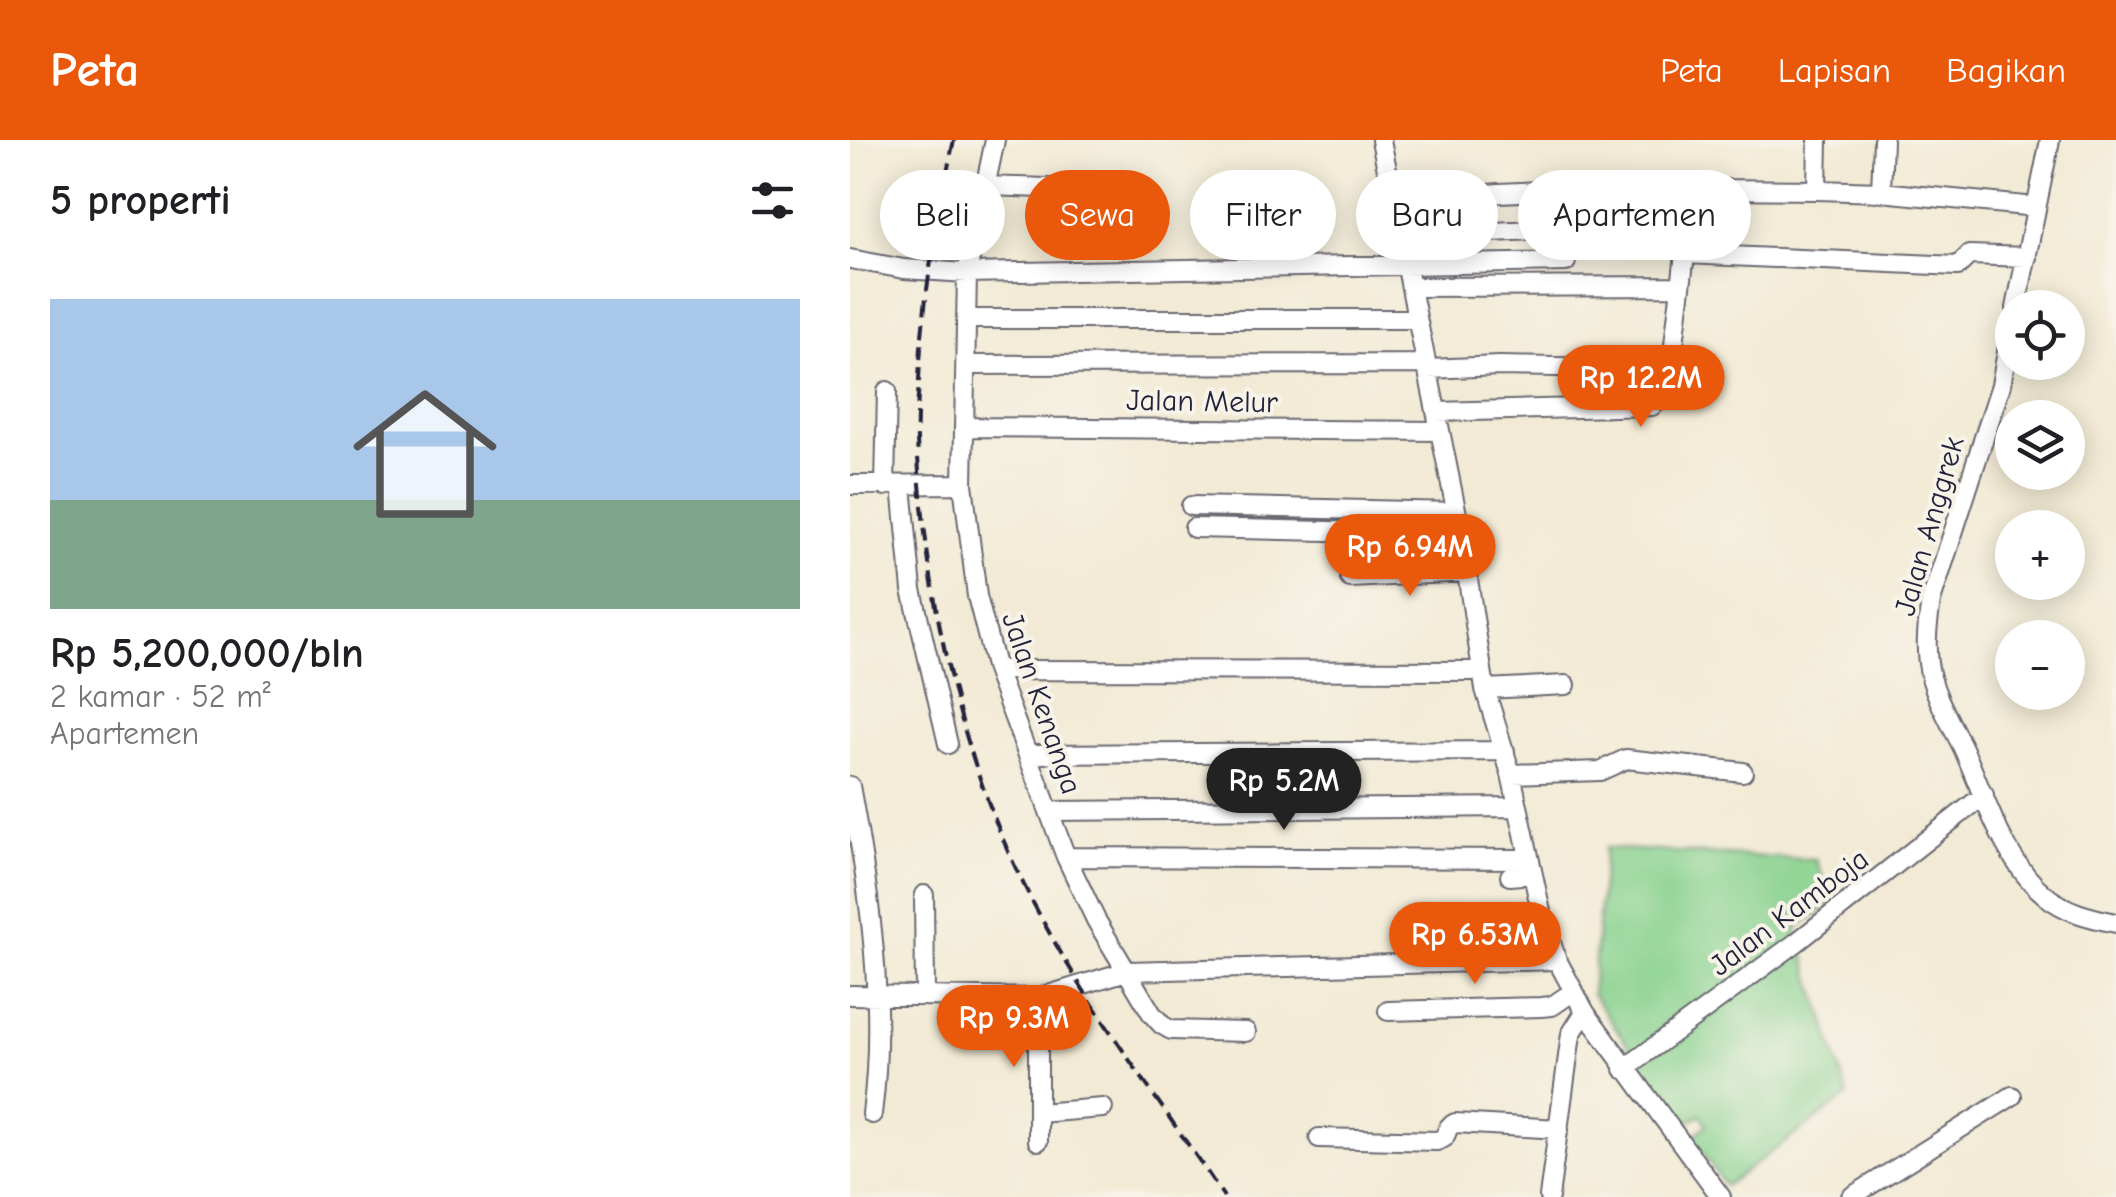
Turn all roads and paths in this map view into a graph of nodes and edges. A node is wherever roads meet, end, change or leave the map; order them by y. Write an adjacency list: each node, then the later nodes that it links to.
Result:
1 (995, 140): 6 (street, Jalan Kenanga)
2 (1380, 140): 7 (street)
3 (1818, 140): 8 (street)
4 (1883, 140): 9 (street)
5 (2050, 140): 11 (street)
6 (989, 170)
7 (1387, 170)
8 (1817, 190): 9 (street); 10 (street)
9 (1881, 192): 11 (street)
10 (1498, 193)
11 (2036, 207): 12 (street)
12 (2027, 257): 19 (street); 21 (street)
13 (850, 259): 18 (street)
14 (969, 260): 18 (street, Jalan Kenanga)
15 (1407, 260): 17 (street)
16 (1566, 262): 17 (street)
17 (1408, 264): 18 (street); 20 (street)
18 (966, 273): 22 (street, Jalan Kenanga)
19 (1680, 286): 20 (street); 26 (street)
20 (1412, 287): 23 (street)
21 (2020, 290)
22 (967, 319): 23 (street); 24 (street, Jalan Kenanga)
23 (1416, 319): 25 (street)
24 (966, 365): 25 (street); 30 (street, Jalan Kenanga)
25 (1427, 366): 26 (street); 29 (street)
26 (1672, 369): 29 (street)
27 (2001, 380): 50 (street, Jalan Anggrek)
28 (887, 391): 34 (street)
29 (1436, 412): 31 (street)
30 (964, 426): 31 (street, Jalan Melur); 32 (street, Jalan Kenanga)
31 (1440, 431): 36 (street)
32 (963, 484): 34 (street); 41 (street, Jalan Kenanga)
33 (850, 486): 34 (street)
34 (893, 486): 44 (street)
35 (1191, 506): 36 (street)
36 (1455, 512): 38 (street)
37 (1194, 528): 38 (street)
38 (1461, 534): 39 (street)
39 (1468, 572): 40 (street); 42 (street)
40 (1350, 578)
41 (996, 670): 42 (street); 46 (street, Jalan Kenanga)
42 (1483, 680): 43 (street); 45 (street)
43 (1566, 684)
44 (948, 744)
45 (1505, 752): 46 (street); 48 (street)
46 (1029, 754): 52 (street, Jalan Kenanga)
47 (1743, 772): 48 (street)
48 (1512, 774): 51 (street)
49 (850, 786): 63 (street)
50 (1984, 795): 57 (street, Jalan Anggrek); 68 (street, Jalan Kamboja)
51 (1518, 807): 52 (street); 54 (street)
52 (1050, 811): 53 (street, Jalan Kenanga)
53 (1066, 857): 54 (street); 59 (street, Jalan Kenanga)
54 (1531, 866): 55 (street); 58 (street)
55 (1510, 876)
56 (924, 895): 61 (street)
57 (2116, 924)
58 (1557, 960): 59 (street); 60 (street)
59 (1127, 971): 64 (street); 67 (street, Jalan Kenanga)
60 (1574, 991): 65 (street); 66 (street)
61 (925, 994): 63 (street); 64 (street)
62 (850, 995): 63 (street)
63 (876, 995): 72 (street)
64 (1038, 998): 71 (street)
65 (1388, 1011)
66 (1585, 1012): 68 (street); 73 (street)
67 (1246, 1032)
68 (1624, 1069): 77 (street)
69 (2012, 1096): 78 (street)
70 (1103, 1108): 71 (street)
71 (1038, 1113): 75 (street)
72 (872, 1114)
73 (1559, 1130): 74 (street); 76 (street)
74 (1318, 1138)
75 (1038, 1141)
76 (1550, 1197)
77 (1720, 1197)
78 (1851, 1197)

